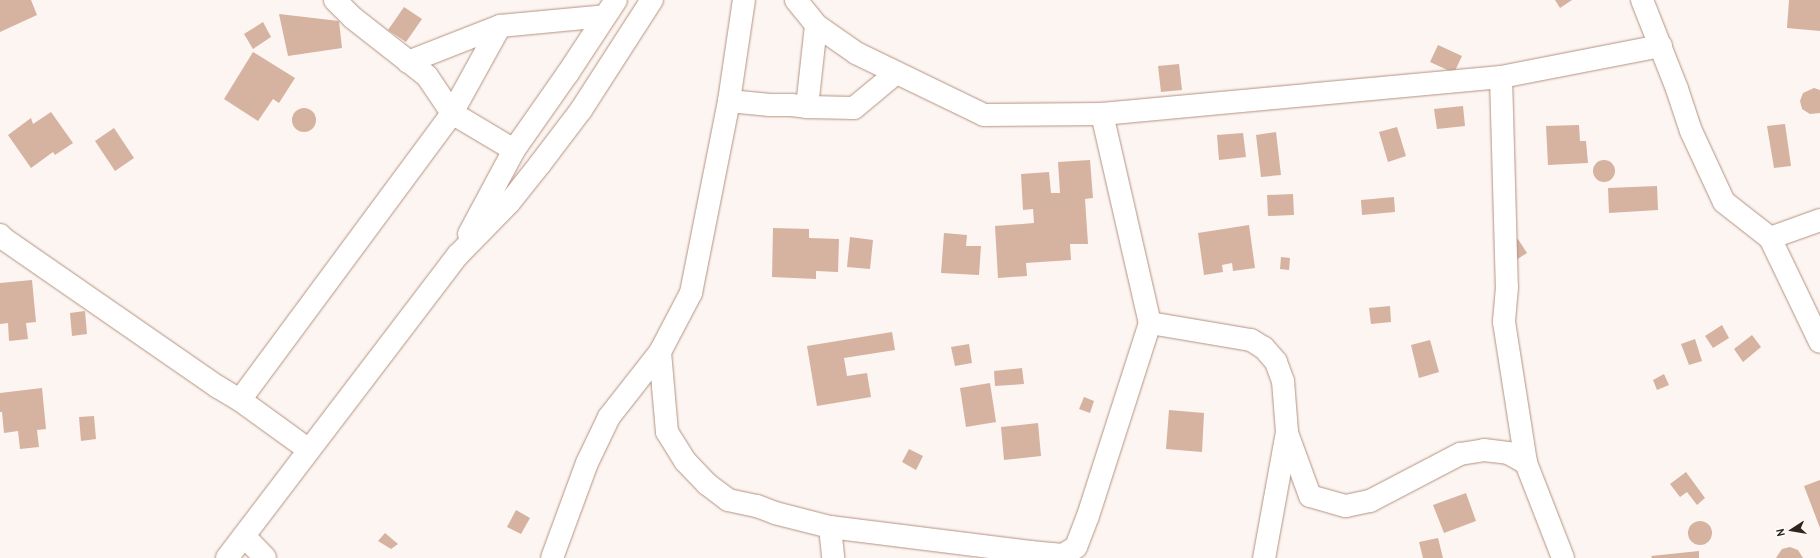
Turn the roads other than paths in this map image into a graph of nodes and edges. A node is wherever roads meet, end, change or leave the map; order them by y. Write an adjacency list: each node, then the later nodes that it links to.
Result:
1 (334, 0): 10 (street)
2 (652, 0): 21 (street)
3 (744, 0): 13 (street)
4 (796, 0): 7 (street)
5 (1642, 0): 9 (street)
6 (611, 8): 8 (street); 17 (street)
7 (816, 25): 11 (street); 14 (street)
8 (500, 26): 10 (street); 15 (street)
9 (1661, 46): 12 (street); 20 (street)
10 (408, 62): 15 (street)
11 (895, 74): 14 (street); 16 (street)
12 (1501, 77): 16 (street); 28 (street)
13 (729, 101): 14 (street); 24 (street)
14 (807, 107)
15 (452, 113): 17 (street); 25 (street)
16 (1102, 114): 22 (street)
17 (514, 150): 21 (street)
18 (1820, 220): 20 (street)
19 (1, 236): 25 (street)
20 (1770, 238): 23 (street)
21 (458, 255): 27 (street)
22 (1150, 323): 26 (street); 29 (street)
23 (1820, 342)
24 (660, 352): 29 (street); 33 (street)
25 (240, 400): 27 (street)
26 (1287, 432): 28 (street); 35 (street)
27 (308, 450): 30 (street)
28 (1526, 463): 36 (street)
29 (830, 527): 34 (street)
30 (244, 536): 31 (street); 32 (street)
31 (226, 558)
32 (265, 558)
33 (552, 558)
34 (833, 558)
35 (1264, 558)
36 (1563, 558)

